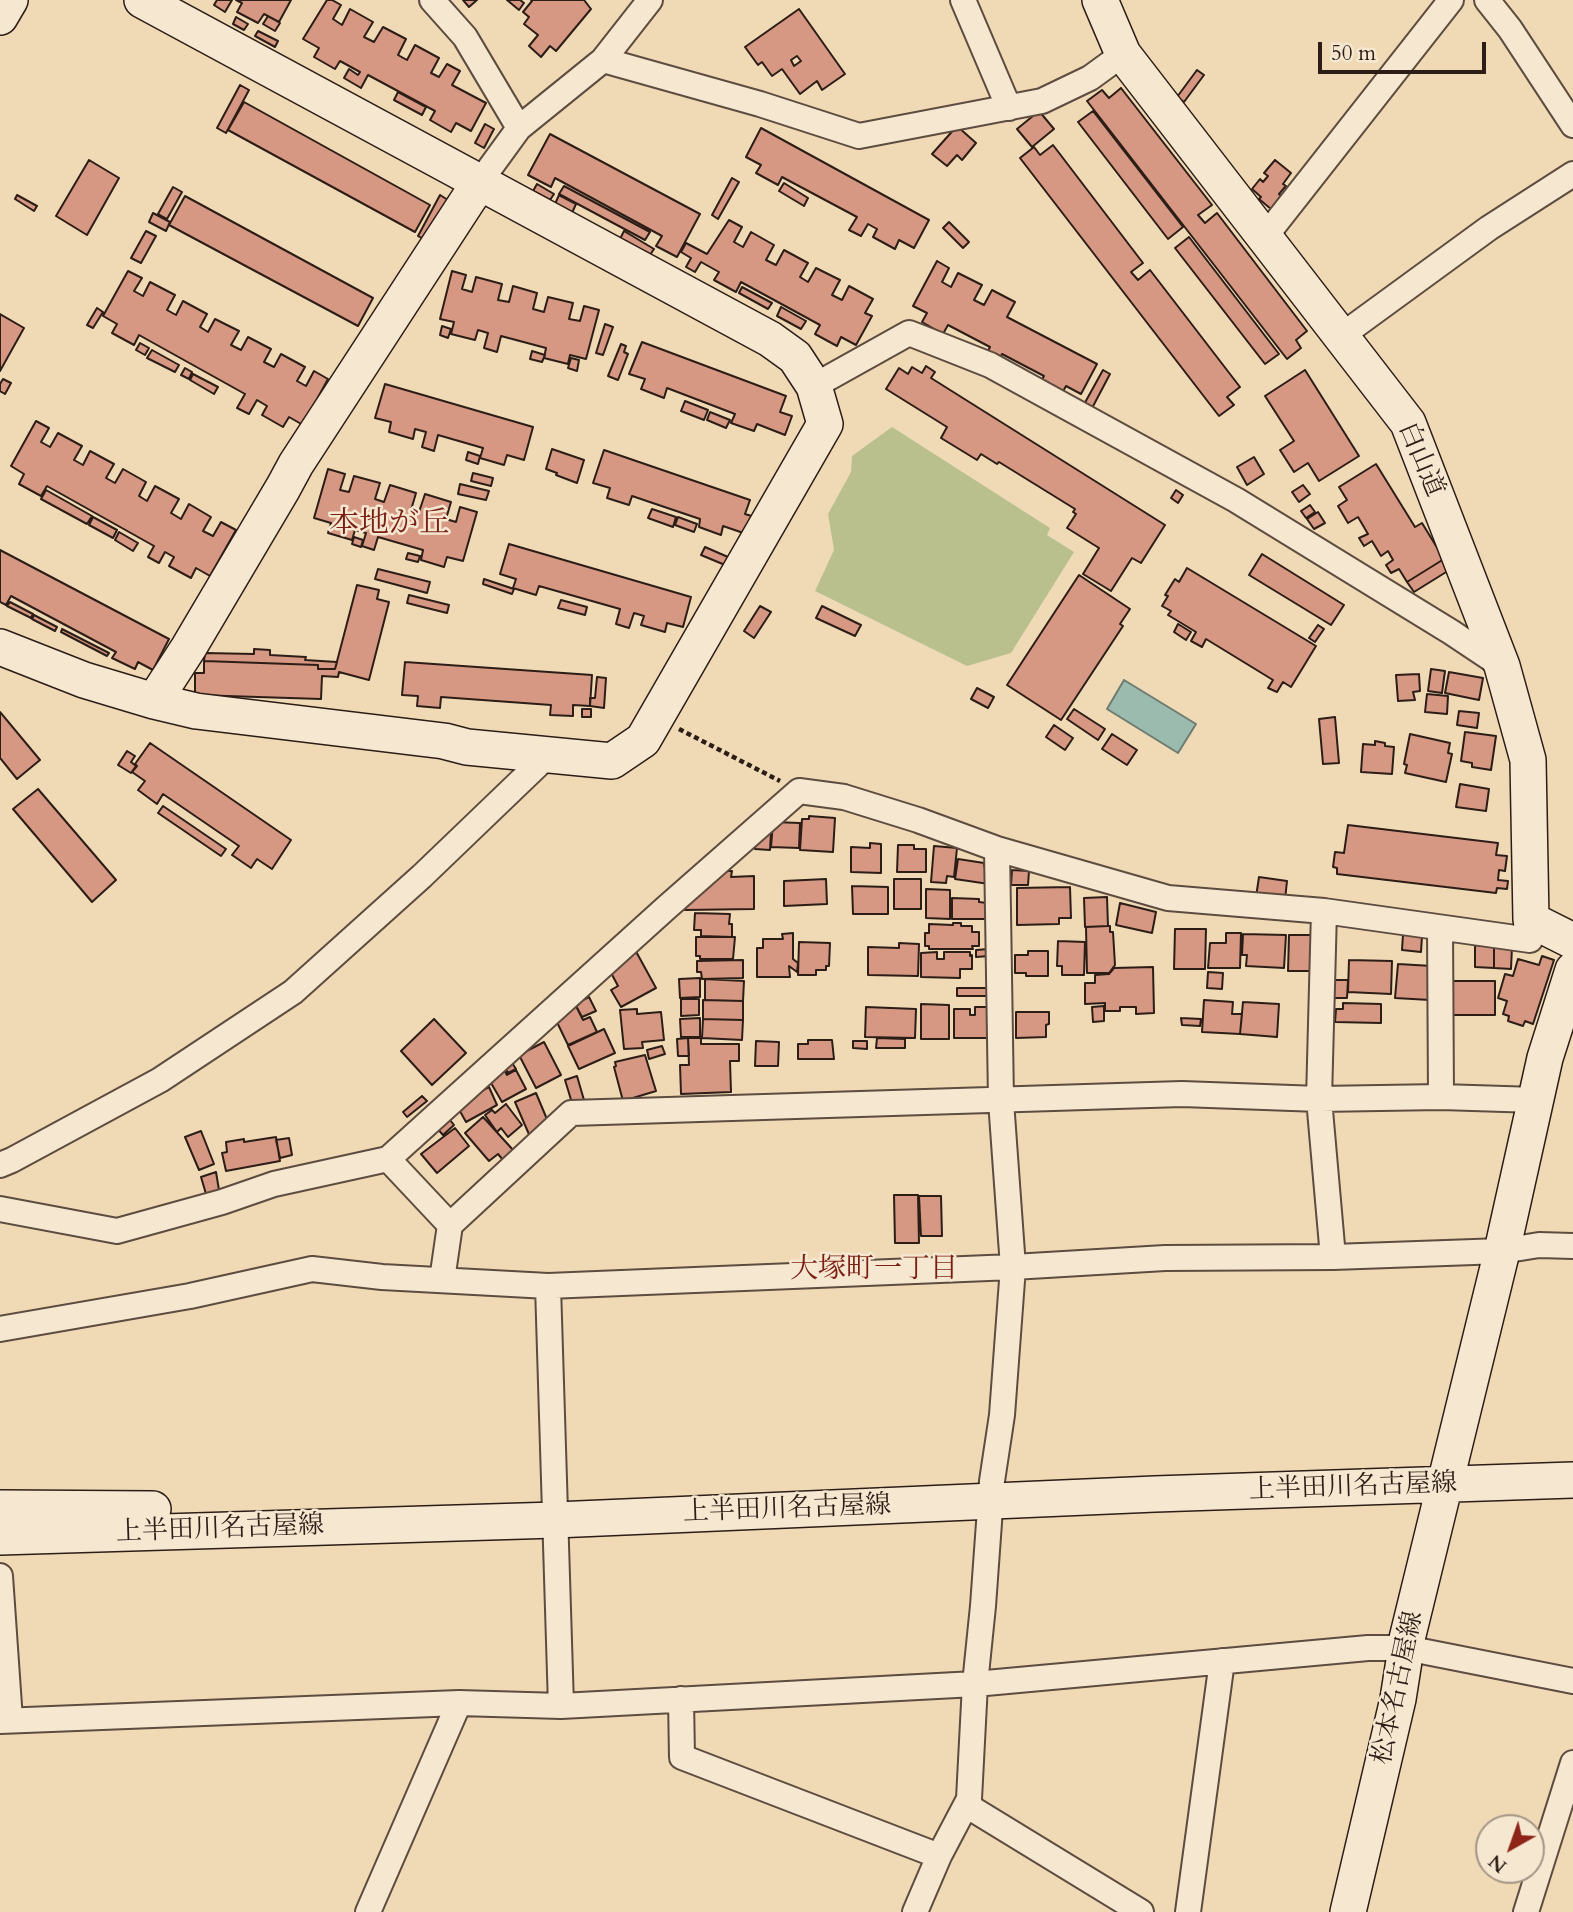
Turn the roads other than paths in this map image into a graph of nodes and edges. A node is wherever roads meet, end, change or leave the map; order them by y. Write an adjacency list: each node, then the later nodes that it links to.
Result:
1 (9, 0): 9 (street)
2 (142, 0): 16 (street)
3 (432, 0): 14 (street)
4 (650, 0): 11 (street)
5 (963, 0): 12 (street)
6 (1100, 0): 10 (street, 白山道)
7 (1451, 0): 17 (street)
8 (1488, 0): 13 (street)
9 (0, 17)
10 (1123, 54): 12 (street); 17 (street, 白山道)
11 (603, 60): 12 (street); 14 (street)
12 (1009, 108)
13 (1573, 125)
14 (519, 128): 16 (street)
15 (1573, 174): 18 (street)
16 (479, 183): 19 (street); 22 (street)
17 (1264, 238): 18 (street, 白山道)
18 (1341, 336): 21 (street, 白山道)
19 (814, 386): 21 (street); 23 (street)
20 (0, 647): 22 (street)
21 (1502, 666): 26 (street, 白山道)
22 (154, 701): 23 (street)
23 (547, 756): 35 (street)
24 (998, 849): 25 (street); 33 (street); 34 (street)
25 (1324, 911): 27 (street); 31 (street)
26 (1531, 920): 27 (street); 28 (street)
27 (1440, 928): 30 (street)
28 (1573, 941)
29 (1573, 970): 32 (street, 松本名古屋線)
30 (1441, 1097): 31 (street); 32 (street)
31 (1319, 1099): 33 (street); 40 (street)
32 (1536, 1100): 39 (street, 松本名古屋線)
33 (1001, 1101): 37 (street); 41 (street)
34 (388, 1159): 36 (street); 37 (street)
35 (0, 1164)
36 (0, 1209)
37 (450, 1225): 42 (street)
38 (1573, 1246): 39 (street)
39 (1502, 1251): 40 (street); 46 (street, 松本名古屋線)
40 (1333, 1257): 41 (street)
41 (1013, 1266): 43 (street); 48 (street)
42 (442, 1280): 43 (street); 44 (street)
43 (548, 1286): 50 (street)
44 (0, 1329)
45 (1573, 1461): 46 (street, 上半田川名古屋線)
46 (1448, 1475): 47 (street, 上半田川名古屋線); 48 (street, 上半田川名古屋線); 53 (street, 松本名古屋線)
47 (1573, 1480)
48 (992, 1491): 50 (street, 上半田川名古屋線); 56 (street)
49 (0, 1508): 50 (street, 上半田川名古屋線)
50 (555, 1509): 51 (street, 上半田川名古屋線); 59 (street)
51 (0, 1537)
52 (0, 1576): 60 (street)
53 (1406, 1648): 54 (street); 55 (street); 68 (street, 松本名古屋線)
54 (1222, 1661): 56 (street); 67 (street)
55 (1573, 1681)
56 (975, 1684): 57 (street); 62 (street)
57 (681, 1699): 59 (street); 63 (street)
58 (459, 1703): 59 (street); 60 (street); 64 (street)
59 (561, 1706)
60 (5, 1720)
61 (1573, 1763): 69 (street)
62 (966, 1805): 63 (street); 66 (street)
63 (939, 1856): 65 (street)
64 (368, 1912)
65 (915, 1912)
66 (1141, 1912)
67 (1188, 1912)
68 (1348, 1912)
69 (1527, 1912)

